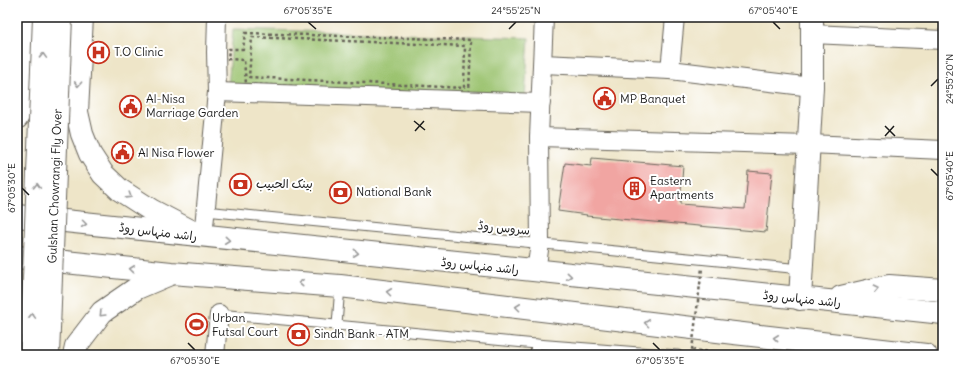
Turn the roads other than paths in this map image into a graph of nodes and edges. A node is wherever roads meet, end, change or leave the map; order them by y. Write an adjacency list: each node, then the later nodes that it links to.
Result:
1 (23, 17): 10 (main road)
2 (29, 17): 17 (main road)
3 (44, 17): 38 (main road, Gulshan Chowrangi Fly Over, one-way to 3, bridge)
4 (61, 17): 39 (main road, Gulshan Chowrangi Fly Over, bridge)
5 (82, 17): 23 (main road, one-way to 23)
6 (217, 17): 15 (street)
7 (544, 17): 12 (street)
8 (675, 17): 13 (street)
9 (812, 26): 11 (street); 14 (main road)
10 (17, 30)
11 (943, 40)
12 (543, 64): 13 (street); 16 (street)
13 (670, 70): 14 (street)
14 (812, 87): 19 (main road)
15 (217, 92): 16 (street); 21 (street)
16 (540, 103): 18 (street)
17 (17, 118)
18 (539, 137): 19 (street); 24 (street)
19 (809, 144): 20 (street); 26 (main road)
20 (943, 150)
21 (205, 211): 23 (street); 24 (lane, سروس روڈ)
22 (17, 216): 23 (main road, راشد منہاس روڈ, one-way to 23)
23 (203, 237): 27 (main road, راشد منہاس روڈ, one-way to 27)
24 (540, 244): 26 (lane, سروس روڈ); 27 (street)
25 (17, 257): 28 (main road, one-way to 25)
26 (801, 269): 31 (main road)
27 (536, 272): 31 (main road, راشد منہاس روڈ, one-way to 31)
28 (171, 273): 29 (main road, one-way to 28); 40 (main road, one-way to 40)
29 (340, 286): 35 (lane); 37 (main road, one-way to 29)
30 (943, 290): 32 (main road, one-way to 30)
31 (800, 299): 32 (main road, راشد منہاس روڈ)
32 (824, 301): 33 (main road, راشد منہاس روڈ)
33 (943, 313)
34 (219, 314): 35 (lane); 41 (street)
35 (337, 325): 36 (lane)
36 (536, 344): 42 (lane); 43 (lane)
37 (805, 348): 44 (main road)
38 (31, 355)
39 (48, 355)
40 (74, 355)
41 (215, 355)
42 (535, 355)
43 (678, 355)
44 (926, 355)

